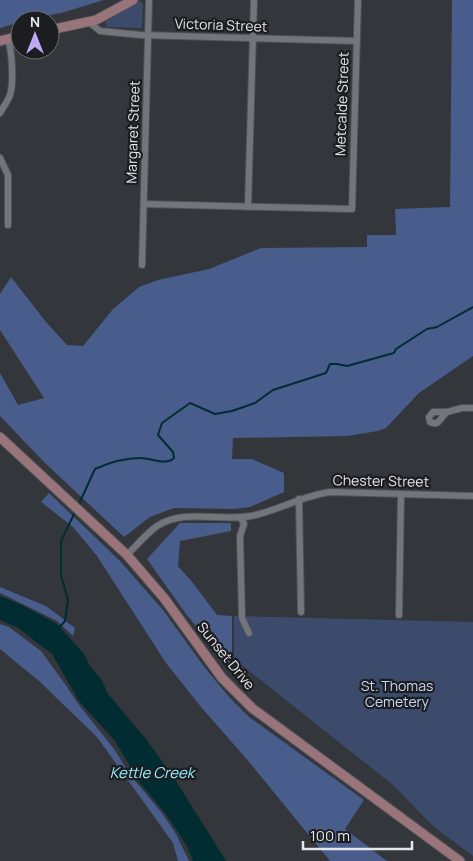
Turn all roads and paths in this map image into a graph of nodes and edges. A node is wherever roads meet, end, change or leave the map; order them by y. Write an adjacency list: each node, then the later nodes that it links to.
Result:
1 (133, 0): 5 (main road)
2 (149, 0): 7 (street, Margaret Street)
3 (254, 0): 8 (street)
4 (358, 0): 10 (street, Metcalde Street)
5 (89, 22): 6 (main road); 7 (street, Victoria Street)
6 (60, 28)
7 (148, 36): 8 (street, Victoria Street); 13 (street, Margaret Street)
8 (253, 39): 10 (street, Victoria Street); 14 (street)
9 (4, 40): 11 (street)
10 (357, 41): 14 (street, Metcalde Street)
11 (0, 113)
12 (0, 158): 15 (street)
13 (144, 204): 14 (street); 16 (street, Margaret Street)
14 (248, 207)
15 (8, 225)
16 (142, 265)
17 (473, 408): 18 (street)
18 (447, 412)
19 (0, 437): 24 (main road, Sunset Drive)
20 (401, 494): 21 (street, Chester Street); 22 (street, Chester Street); 26 (street)
21 (473, 496)
22 (299, 499): 23 (street, Chester Street); 25 (street)
23 (241, 518): 24 (street, Chester Street); 27 (street)
24 (127, 555): 28 (main road, Sunset Drive)
25 (301, 612)
26 (399, 614)
27 (249, 633)
28 (460, 861)

